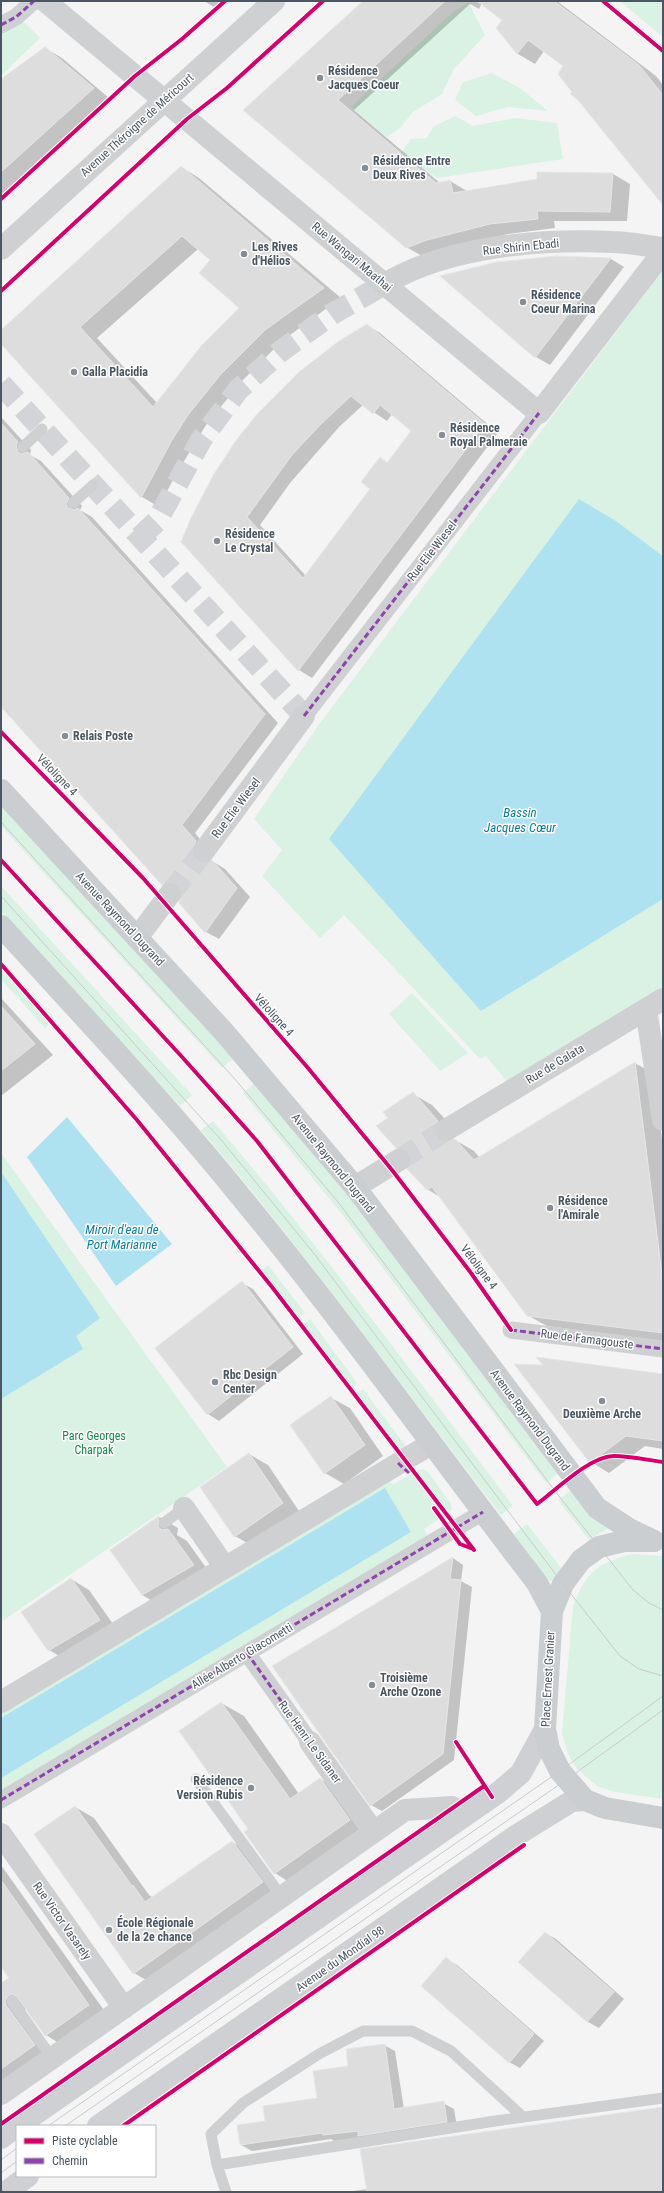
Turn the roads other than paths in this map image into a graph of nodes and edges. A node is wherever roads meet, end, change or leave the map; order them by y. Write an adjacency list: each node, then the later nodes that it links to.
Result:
1 (34, 1): 4 (street)
2 (45, 1): 5 (street, Rue Wangari Maathai)
3 (274, 1): 5 (street, Avenue Théroigne de Méricourt)
4 (1, 25)
5 (165, 101): 7 (street, Avenue Théroigne de Méricourt); 9 (street, Rue Wangari Maathai)
6 (663, 248): 9 (street, Rue Shirin Ebadi)
7 (1, 249)
8 (663, 252): 10 (street, Rue Elie Wiesel)
9 (385, 284): 10 (street, Rue Wangari Maathai)
10 (539, 413): 15 (street, Rue Elie Wiesel)
11 (42, 429): 12 (lane)
12 (23, 447)
13 (93, 485): 14 (lane)
14 (73, 503)
15 (304, 716): 17 (street, Rue Elie Wiesel)
16 (1, 790): 20 (main road, Avenue Raymond Dugrand)
17 (204, 851)
18 (170, 894): 20 (street)
19 (1, 926): 28 (main road)
20 (137, 938): 25 (main road, Avenue Raymond Dugrand)
21 (654, 1004): 22 (street); 23 (street, Rue de Galata)
22 (663, 1120)
23 (446, 1130)
24 (399, 1160): 25 (street)
25 (355, 1187): 32 (main road, Avenue Raymond Dugrand)
26 (512, 1330): 27 (street, Rue de Famagouste)
27 (663, 1349)
28 (431, 1444): 30 (main road); 33 (street)
29 (184, 1508): 31 (lane); 33 (street)
30 (483, 1512): 34 (main road); 35 (street, Allée Alberto Giacometti)
31 (164, 1523)
32 (658, 1541): 34 (main road, Place Ernest Granier)
33 (224, 1566): 36 (street)
34 (552, 1611): 37 (main road, Place Ernest Granier)
35 (247, 1653): 38 (street, Rue Henri Le Sidaner); 40 (street, Allée Alberto Giacometti)
36 (1, 1702)
37 (545, 1729): 41 (main road, Place Ernest Granier); 42 (main road)
38 (310, 1742): 44 (street, Rue Henri Le Sidaner)
39 (196, 1779): 46 (lane)
40 (1, 1800)
41 (585, 1800): 43 (main road, Place Ernest Granier); 54 (main road, Avenue du Mondial 98)
42 (463, 1816): 44 (street); 53 (main road)
43 (663, 1818)
44 (373, 1831): 46 (street)
45 (1, 1834): 48 (street, Rue Victor Vasarely)
46 (282, 1897): 48 (street)
47 (12, 2001): 49 (lane)
48 (124, 2008): 49 (street)
49 (52, 2058): 50 (street)
50 (1, 2094)
51 (663, 2098): 52 (lane)
52 (523, 2117): 57 (lane); 57 (lane)
53 (18, 2125)
54 (99, 2125)
55 (16, 2127): 56 (main road)
56 (1, 2138)
57 (217, 2165): 60 (lane)
58 (27, 2177): 59 (main road)
59 (6, 2192)
60 (226, 2192)

